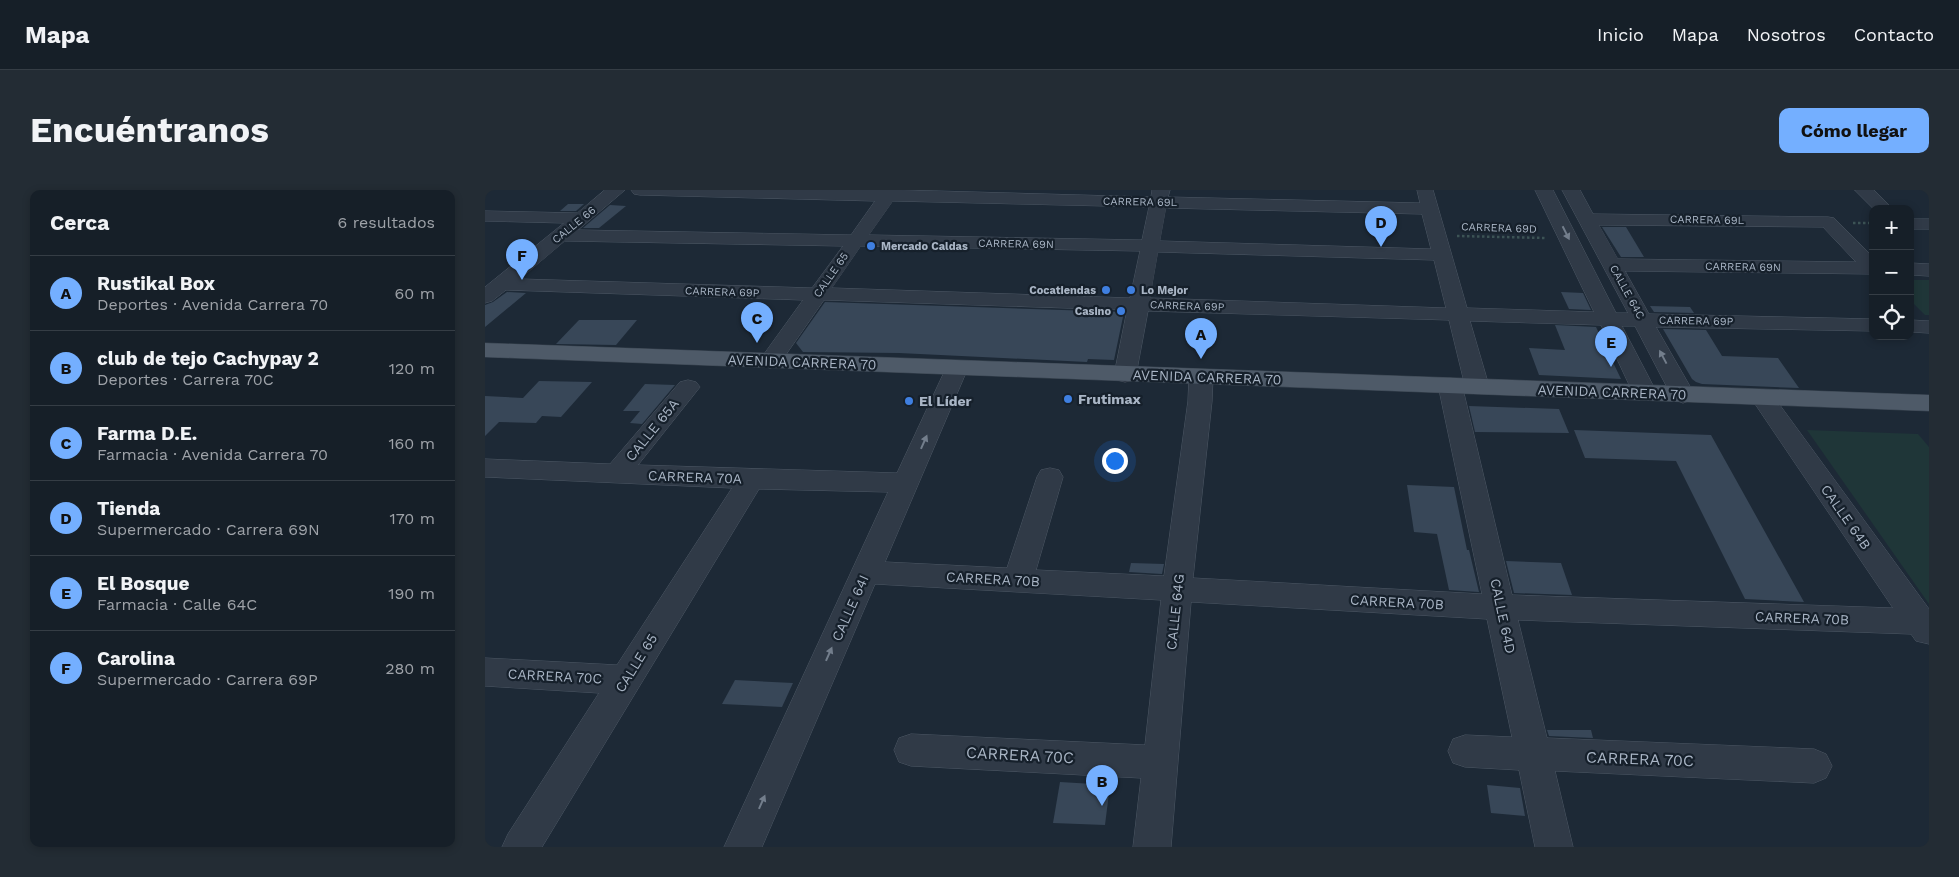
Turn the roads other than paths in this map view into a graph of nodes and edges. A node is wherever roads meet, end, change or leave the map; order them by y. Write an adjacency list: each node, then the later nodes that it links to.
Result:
1 (616, 190): 12 (street, CALLE 66)
2 (640, 190): 7 (street, CARRERA 69L)
3 (1424, 190): 10 (street, CALLE 64D)
4 (1544, 190): 29 (street, one-way to 29)
5 (1571, 190): 13 (street, CALLE 64C)
6 (1864, 190): 9 (street)
7 (890, 193): 8 (street, CARRERA 69L); 17 (street, CALLE 65)
8 (1159, 196): 10 (street, CARRERA 69L); 18 (street)
9 (1880, 205)
10 (1429, 209): 19 (street, CALLE 64D)
11 (485, 216): 12 (street)
12 (581, 218): 16 (street, CALLE 66)
13 (1587, 218): 20 (street, CARRERA 69L); 21 (street, CALLE 64C)
14 (1914, 224): 15 (street)
15 (1929, 224)
16 (561, 235): 17 (street, CARRERA 69N); 25 (street, CALLE 66)
17 (855, 241): 18 (street, CARRERA 69N); 26 (street, CALLE 65)
18 (1149, 246): 19 (street, CARRERA 69N); 27 (street)
19 (1442, 255): 28 (street, CALLE 64D)
20 (1869, 264)
21 (1612, 265): 22 (street, CARRERA 69N); 30 (street, CALLE 64C)
22 (1869, 268)
23 (1914, 269): 24 (street)
24 (1929, 270)
25 (495, 284): 26 (street, CARRERA 69P)
26 (817, 296): 27 (street, CARRERA 69P); 35 (street, CALLE 65)
27 (1137, 305): 28 (street, CARRERA 69P); 37 (street)
28 (1458, 314): 29 (street, CARRERA 69P); 39 (street, CALLE 64D)
29 (1609, 319): 30 (street, CARRERA 69P); 41 (street)
30 (1642, 320): 31 (street, CARRERA 69P); 42 (street, CALLE 64C, one-way to 30)
31 (1869, 325)
32 (1914, 326): 33 (street)
33 (1929, 327)
34 (485, 350): 35 (main road, AVENIDA CARRERA 70)
35 (771, 361): 36 (main road, AVENIDA CARRERA 70)
36 (957, 368): 37 (main road, AVENIDA CARRERA 70); 49 (street, CALLE 64I, one-way to 36)
37 (1125, 375): 38 (main road, AVENIDA CARRERA 70)
38 (1201, 377): 39 (main road, AVENIDA CARRERA 70); 52 (street, CALLE 64G)
39 (1464, 385): 41 (main road, AVENIDA CARRERA 70); 53 (street, CALLE 64D)
40 (688, 387): 46 (street, CALLE 65A)
41 (1645, 393): 42 (main road, AVENIDA CARRERA 70)
42 (1683, 395): 43 (main road, AVENIDA CARRERA 70)
43 (1763, 398): 44 (main road, AVENIDA CARRERA 70); 54 (street, CALLE 64B)
44 (1929, 403)
45 (485, 468): 46 (street, CARRERA 70A)
46 (617, 474): 48 (street, CARRERA 70A)
47 (1050, 477): 51 (street)
48 (751, 479): 49 (street, CARRERA 70A); 56 (street, CALLE 65)
49 (905, 483): 50 (street, CALLE 64I)
50 (866, 572): 51 (street, CARRERA 70B); 63 (street, CALLE 64I, one-way to 50)
51 (1018, 581): 52 (street, CARRERA 70B)
52 (1177, 590): 53 (street, CARRERA 70B); 60 (street, CALLE 64G)
53 (1501, 607): 54 (street, CARRERA 70B); 59 (street, CALLE 64D)
54 (1926, 626)
55 (485, 672): 56 (street, CARRERA 70C)
56 (625, 680): 62 (street, CALLE 65)
57 (911, 750): 60 (street, CARRERA 70C)
58 (1465, 751): 59 (street, CARRERA 70C)
59 (1533, 754): 61 (street, CARRERA 70C); 65 (street, CALLE 64D)
60 (1160, 762): 64 (street, CALLE 64G)
61 (1814, 766)
62 (521, 847)
63 (743, 847)
64 (1152, 847)
65 (1555, 847)

